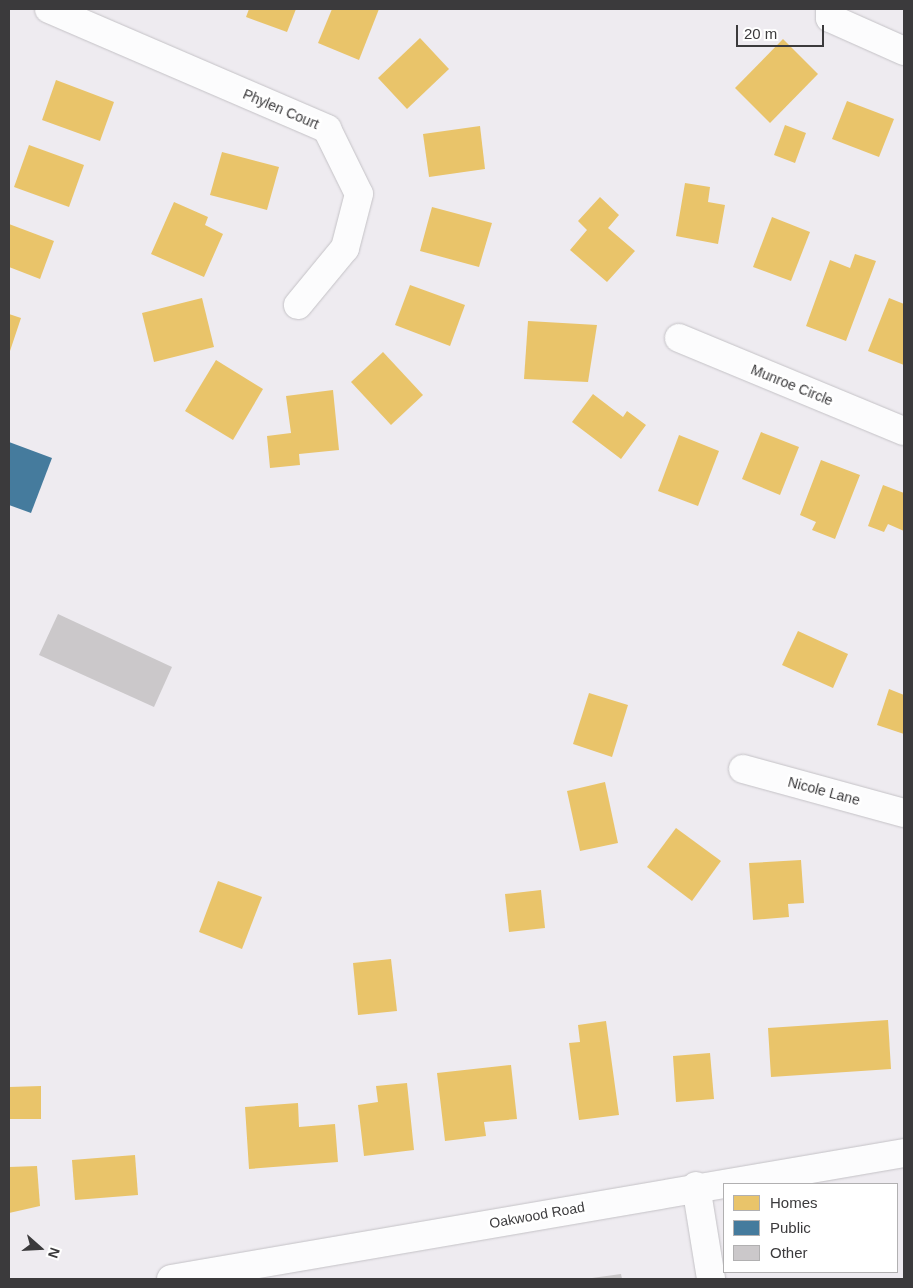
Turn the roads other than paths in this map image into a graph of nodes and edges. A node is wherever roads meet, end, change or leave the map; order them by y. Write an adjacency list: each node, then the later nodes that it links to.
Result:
1 (49, 9): 4 (street, Phylen Court)
2 (830, 13): 3 (street)
3 (904, 51)
4 (298, 305)
5 (679, 338): 6 (street, Munroe Circle)
6 (904, 431)
7 (743, 769): 8 (street, Nicole Lane)
8 (904, 813)
9 (904, 1153): 10 (street, Oakwood Road)
10 (696, 1186): 11 (street, Oakwood Road); 12 (street)
11 (171, 1279)
12 (710, 1279)

